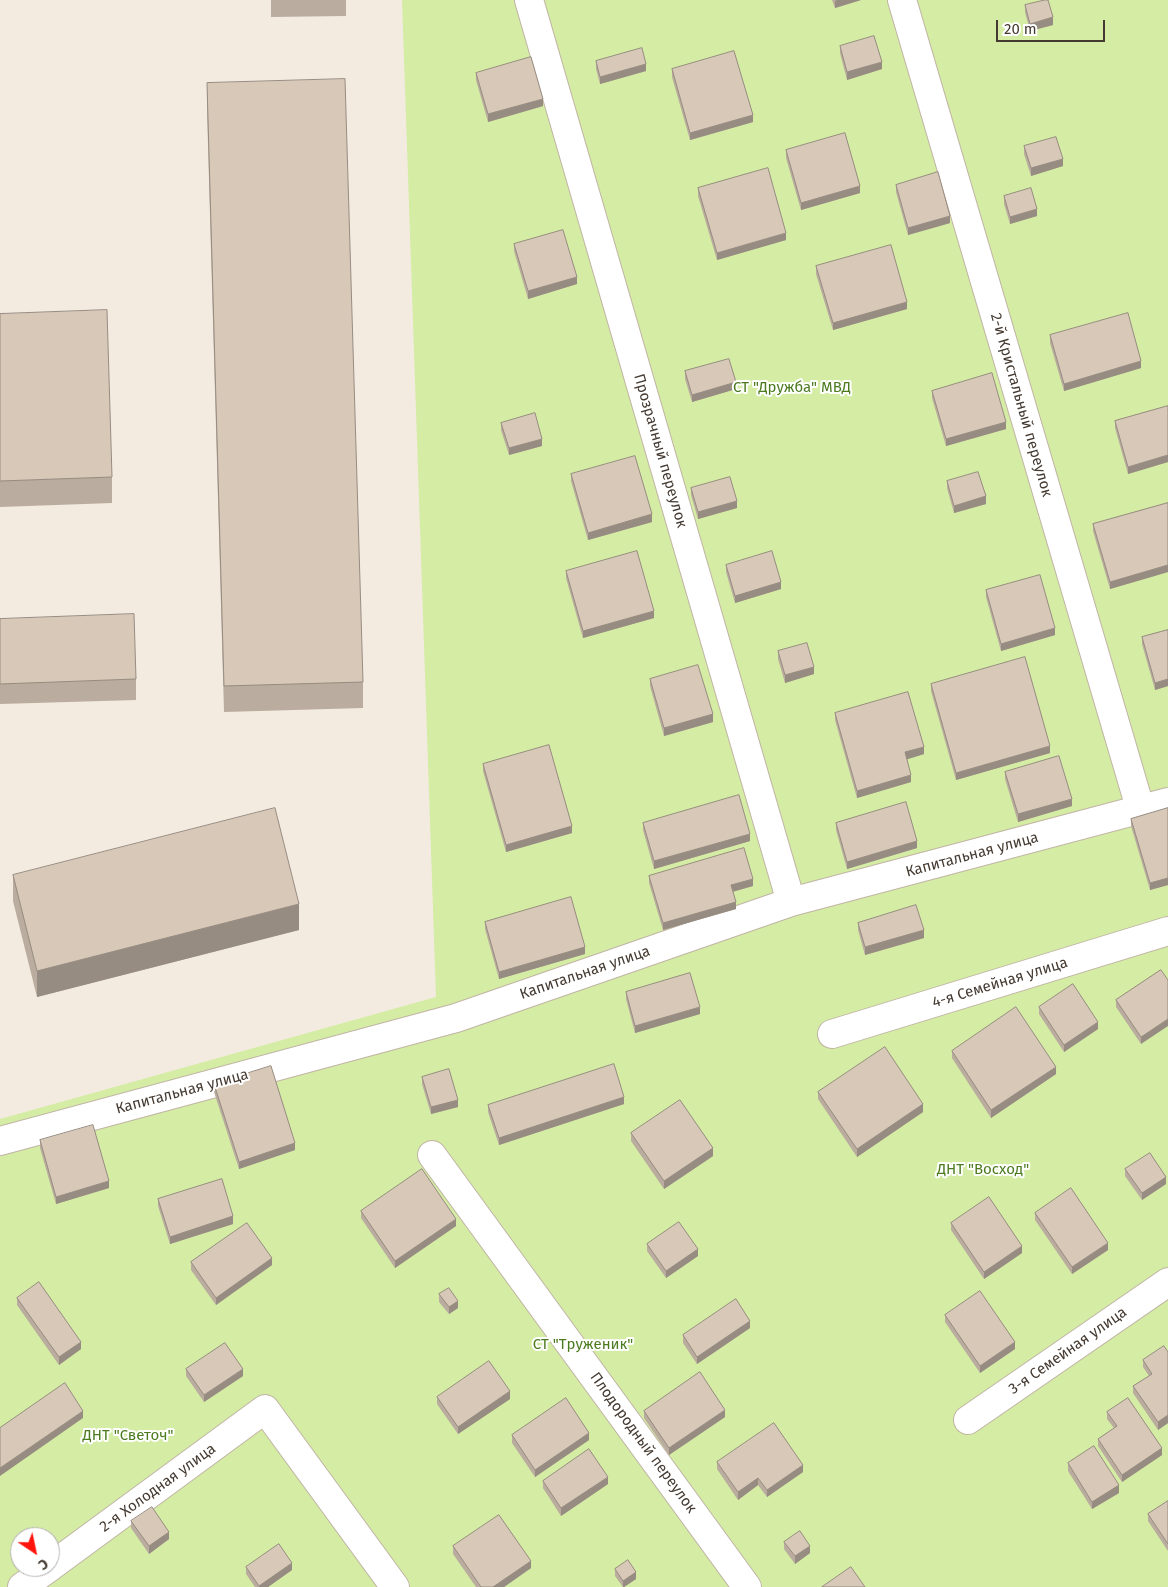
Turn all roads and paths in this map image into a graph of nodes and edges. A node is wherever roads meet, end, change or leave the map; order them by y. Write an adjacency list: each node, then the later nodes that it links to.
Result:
1 (528, 0): 5 (street, Прозрачный переулок)
2 (902, 0): 4 (street, 2-й Кристальный переулок)
3 (1168, 802): 4 (street, Капитальная улица)
4 (1141, 811): 5 (street, Капитальная улица)
5 (792, 902): 8 (street, Капитальная улица)
6 (1168, 931): 7 (street, 4-я Семейная улица)
7 (832, 1034)
8 (0, 1141)
9 (432, 1154): 16 (street, Плодородный переулок)
10 (1168, 1282): 11 (street, 3-я Семейная улица)
11 (968, 1420)
12 (60, 1560): 15 (street, 2-я Холодная улица)
13 (36, 1577): 14 (street, 2-я Холодная улица)
14 (22, 1587)
15 (395, 1587)
16 (748, 1587)

